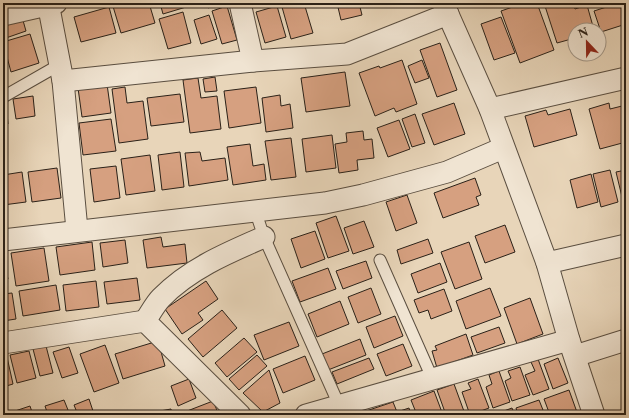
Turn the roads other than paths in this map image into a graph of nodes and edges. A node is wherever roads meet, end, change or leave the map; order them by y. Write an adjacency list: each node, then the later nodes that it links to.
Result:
1 (240, 3): 5 (street)
2 (51, 4): 4 (street); 6 (street)
3 (446, 9): 5 (street); 9 (street)
4 (3, 15)
5 (253, 61): 6 (street)
6 (61, 73): 8 (lane); 12 (street)
7 (626, 78): 9 (street)
8 (3, 97)
9 (490, 109): 10 (street)
10 (502, 148): 11 (street); 17 (street)
11 (255, 210): 12 (street); 13 (lane)
12 (77, 230): 14 (street)
13 (264, 237): 18 (street); 23 (lane)
14 (3, 240)
15 (626, 245): 17 (street)
16 (380, 260): 22 (lane)
17 (547, 263): 21 (street)
18 (145, 321): 20 (street); 24 (street)
19 (626, 340): 21 (street)
20 (3, 342)
21 (572, 348): 22 (street); 26 (street)
22 (433, 380): 23 (street)
23 (339, 405): 25 (street)
24 (240, 415)
25 (306, 415)
26 (594, 415)

